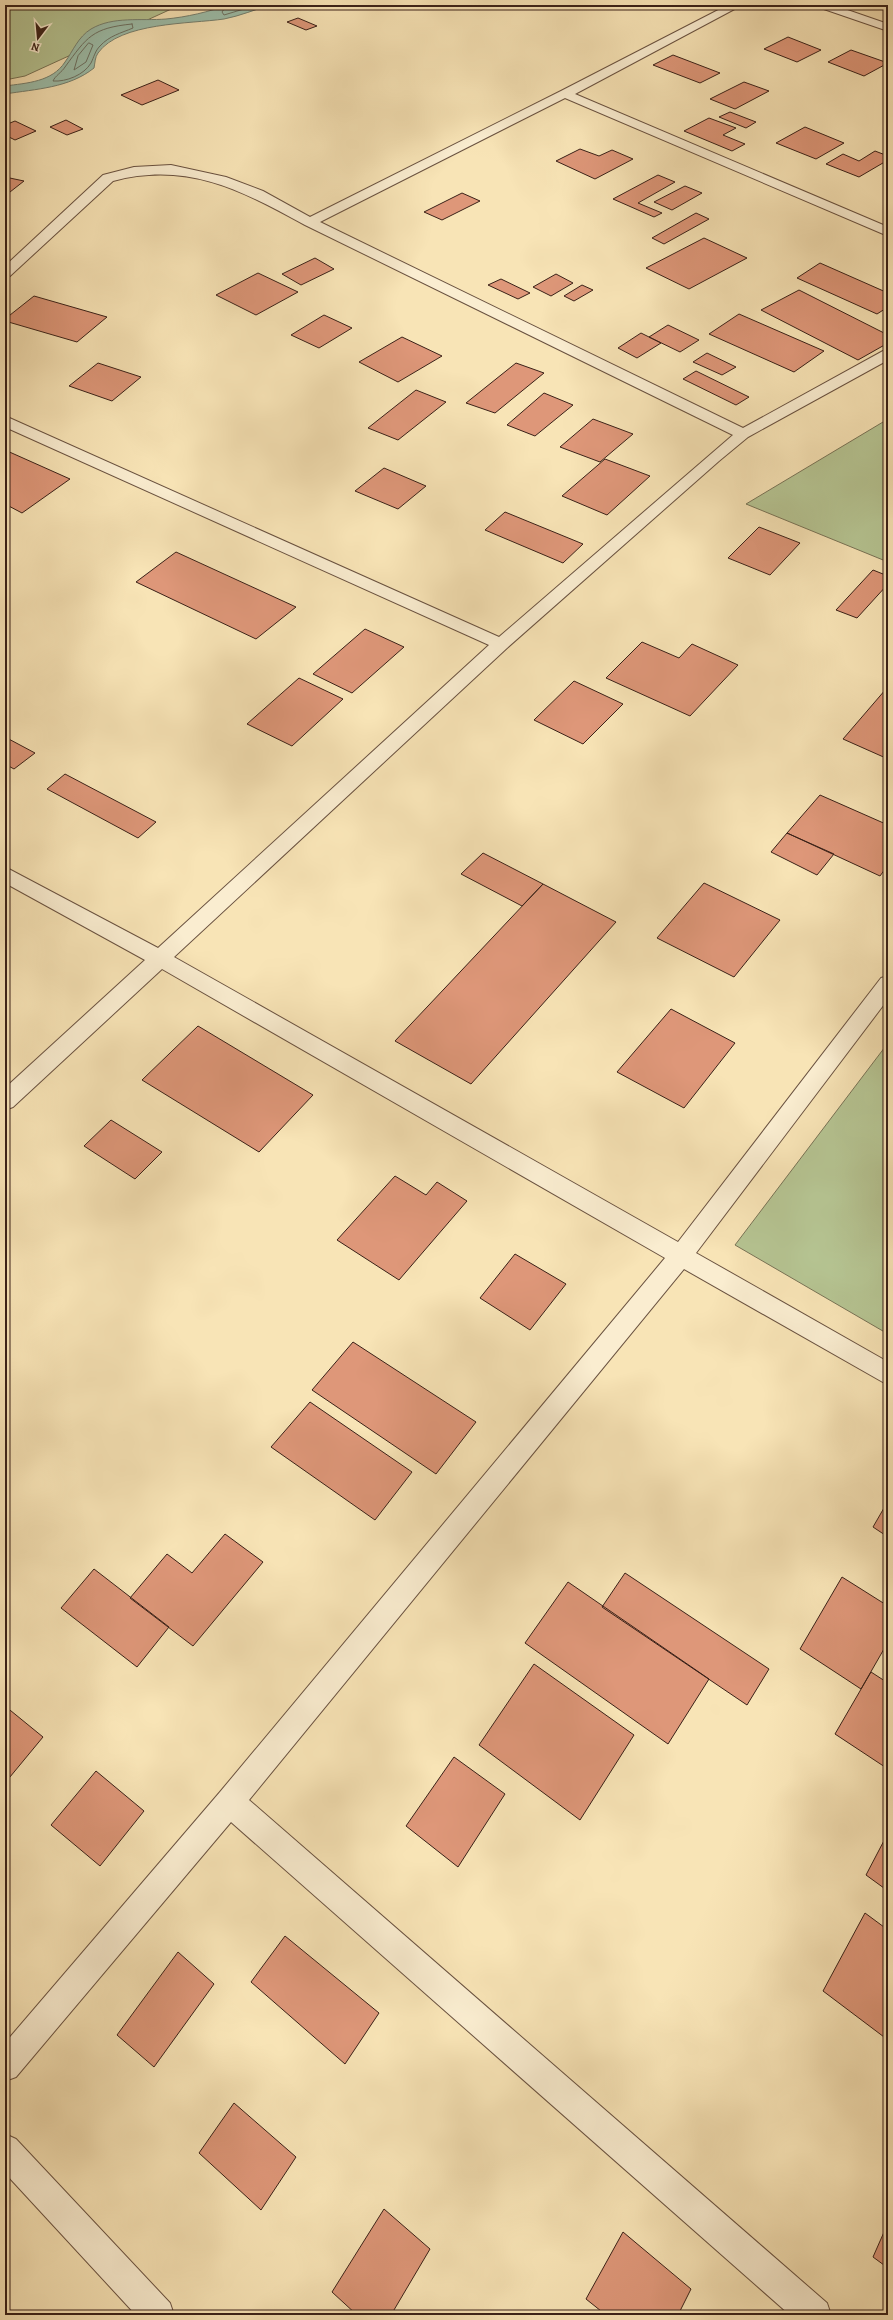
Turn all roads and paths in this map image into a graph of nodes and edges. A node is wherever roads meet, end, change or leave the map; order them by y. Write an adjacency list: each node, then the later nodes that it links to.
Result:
1 (736, 5): 4 (street)
2 (822, 5): 3 (street)
3 (888, 28)
4 (565, 94): 5 (street); 6 (street)
5 (310, 222): 7 (street); 10 (street)
6 (888, 232)
7 (5, 273)
8 (888, 354): 10 (street)
9 (5, 421): 11 (street)
10 (743, 434): 11 (street)
11 (501, 644): 13 (street)
12 (5, 874): 13 (street)
13 (161, 959): 15 (street); 16 (street)
14 (888, 984): 16 (street)
15 (5, 1101)
16 (680, 1257): 17 (street); 18 (street)
17 (888, 1374)
18 (230, 1802): 19 (street); 22 (street)
19 (5, 2066)
20 (5, 2150): 21 (street)
21 (158, 2315)
22 (815, 2315)

